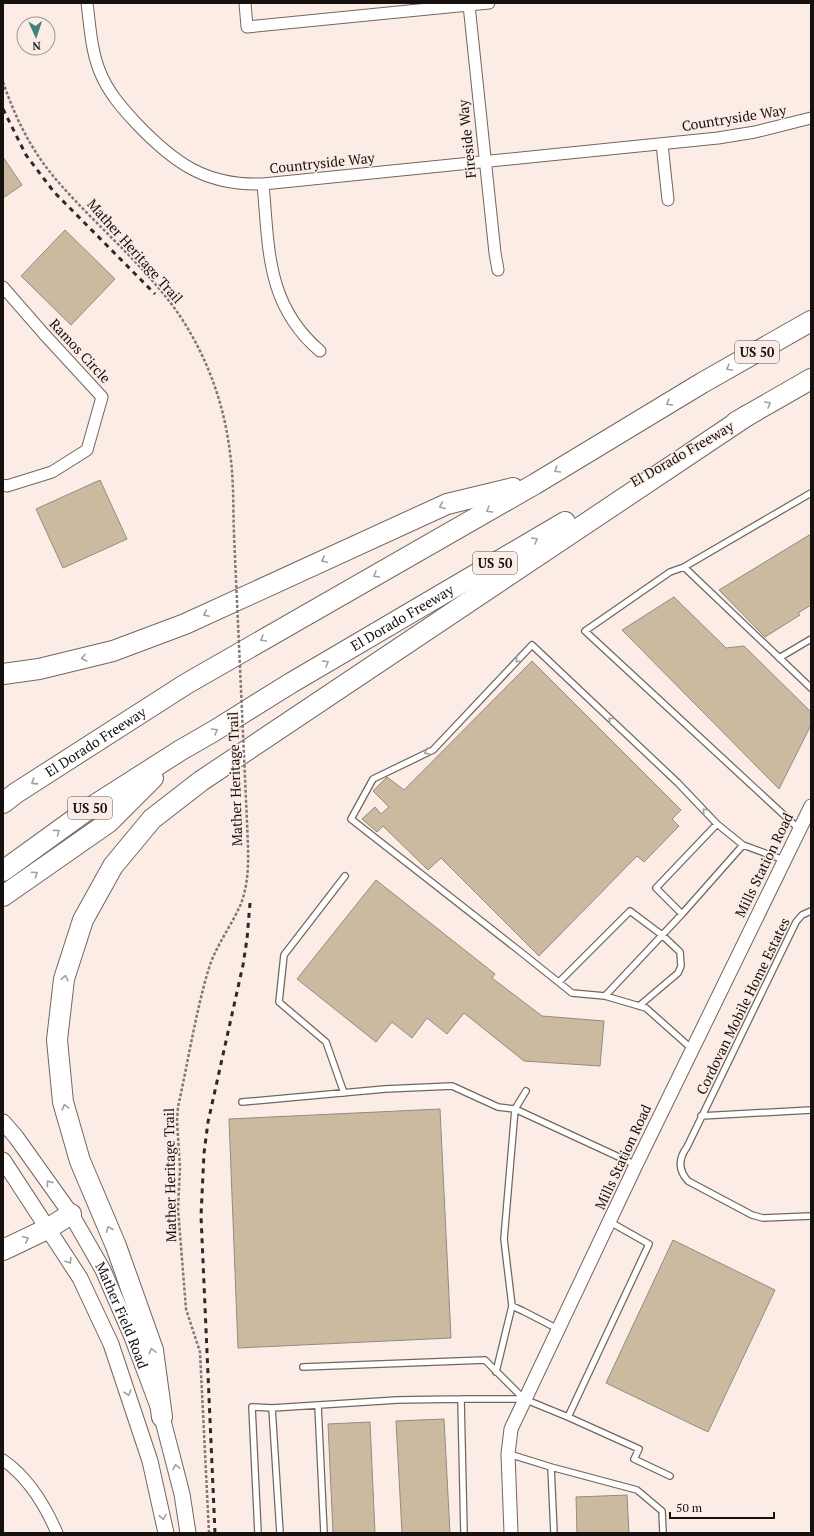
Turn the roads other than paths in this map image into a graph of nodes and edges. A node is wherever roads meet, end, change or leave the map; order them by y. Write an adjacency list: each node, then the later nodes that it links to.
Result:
1 (87, 3): 8 (street, Countryside Way)
2 (245, 3): 4 (street)
3 (489, 3): 4 (street)
4 (469, 5): 7 (street, Fireside Way)
5 (811, 118): 6 (street, Countryside Way)
6 (662, 144): 7 (street, Countryside Way); 9 (street)
7 (485, 162): 8 (street, Countryside Way); 10 (street, Fireside Way)
8 (262, 184): 13 (street)
9 (668, 200)
10 (498, 270)
11 (3, 288): 17 (street, Ramos Circle)
12 (811, 321): 16 (highway, El Dorado Freeway / US 50, one-way to 16)
13 (320, 351)
14 (811, 379): 15 (highway, El Dorado Freeway / US 50, one-way to 14)
15 (748, 415): 24 (highway, El Dorado Freeway / US 50, one-way to 15); 63 (highway, one-way to 15)
16 (535, 484): 22 (highway, one-way to 22); 25 (highway, El Dorado Freeway / US 50, one-way to 25)
17 (3, 485)
18 (811, 493): 19 (lane)
19 (684, 567): 21 (lane); 28 (lane)
20 (811, 639): 21 (lane)
21 (779, 658): 23 (lane)
22 (3, 674)
23 (811, 688)
24 (181, 750): 31 (highway, El Dorado Freeway / US 50, one-way to 24); 33 (highway, one-way to 24)
25 (3, 803)
26 (811, 806): 28 (street, Mills Station Road)
27 (717, 824): 29 (lane); 35 (lane); 37 (lane, one-way to 37)
28 (799, 829): 30 (street, Mills Station Road)
29 (743, 845): 30 (lane); 35 (lane)
30 (784, 860): 40 (street, Mills Station Road)
31 (3, 871)
32 (345, 876): 42 (lane)
33 (3, 896)
34 (811, 911): 46 (lane, Cordovan Mobile Home Estates)
35 (682, 914): 36 (lane)
36 (662, 935): 37 (lane); 38 (lane); 39 (lane)
37 (559, 982): 38 (lane)
38 (605, 996): 39 (lane)
39 (639, 1006): 40 (lane)
40 (692, 1049): 49 (street, Mills Station Road)
41 (526, 1091): 44 (lane)
42 (344, 1093): 43 (lane); 44 (lane)
43 (242, 1102)
44 (515, 1108): 49 (lane); 55 (lane)
45 (811, 1110): 46 (lane, Cordovan Mobile Home Estates)
46 (701, 1116): 51 (lane, Cordovan Mobile Home Estates)
47 (3, 1122): 50 (main road, Mather Field Road, one-way to 47)
48 (3, 1160): 53 (main road, Mather Field Road)
49 (636, 1165): 52 (street, Mills Station Road)
50 (71, 1214): 53 (highway); 63 (main road, Mather Field Road)
51 (811, 1216)
52 (610, 1222): 56 (street, Mills Station Road); 64 (lane)
53 (49, 1228): 54 (highway, one-way to 53); 70 (main road, Mather Field Road, one-way to 70)
54 (3, 1250)
55 (512, 1306): 56 (lane); 58 (lane)
56 (558, 1329): 60 (street, Mills Station Road)
57 (303, 1367): 58 (lane)
58 (496, 1372): 60 (lane)
59 (461, 1398): 60 (lane); 61 (lane); 75 (lane)
60 (524, 1399): 64 (lane); 65 (street, Mills Station Road)
61 (318, 1405): 62 (lane); 74 (lane)
62 (272, 1408): 72 (lane); 73 (lane)
63 (162, 1417): 71 (main road, Mather Field Road, one-way to 63)
64 (568, 1417): 68 (lane)
65 (508, 1454): 67 (lane); 76 (street, Mills Station Road)
66 (3, 1460): 69 (street)
67 (551, 1467): 77 (lane); 78 (lane)
68 (670, 1476)
69 (57, 1533)
70 (166, 1533)
71 (188, 1533)
72 (258, 1533)
73 (280, 1533)
74 (324, 1533)
75 (464, 1533)
76 (511, 1533)
77 (554, 1533)
78 (663, 1533)

